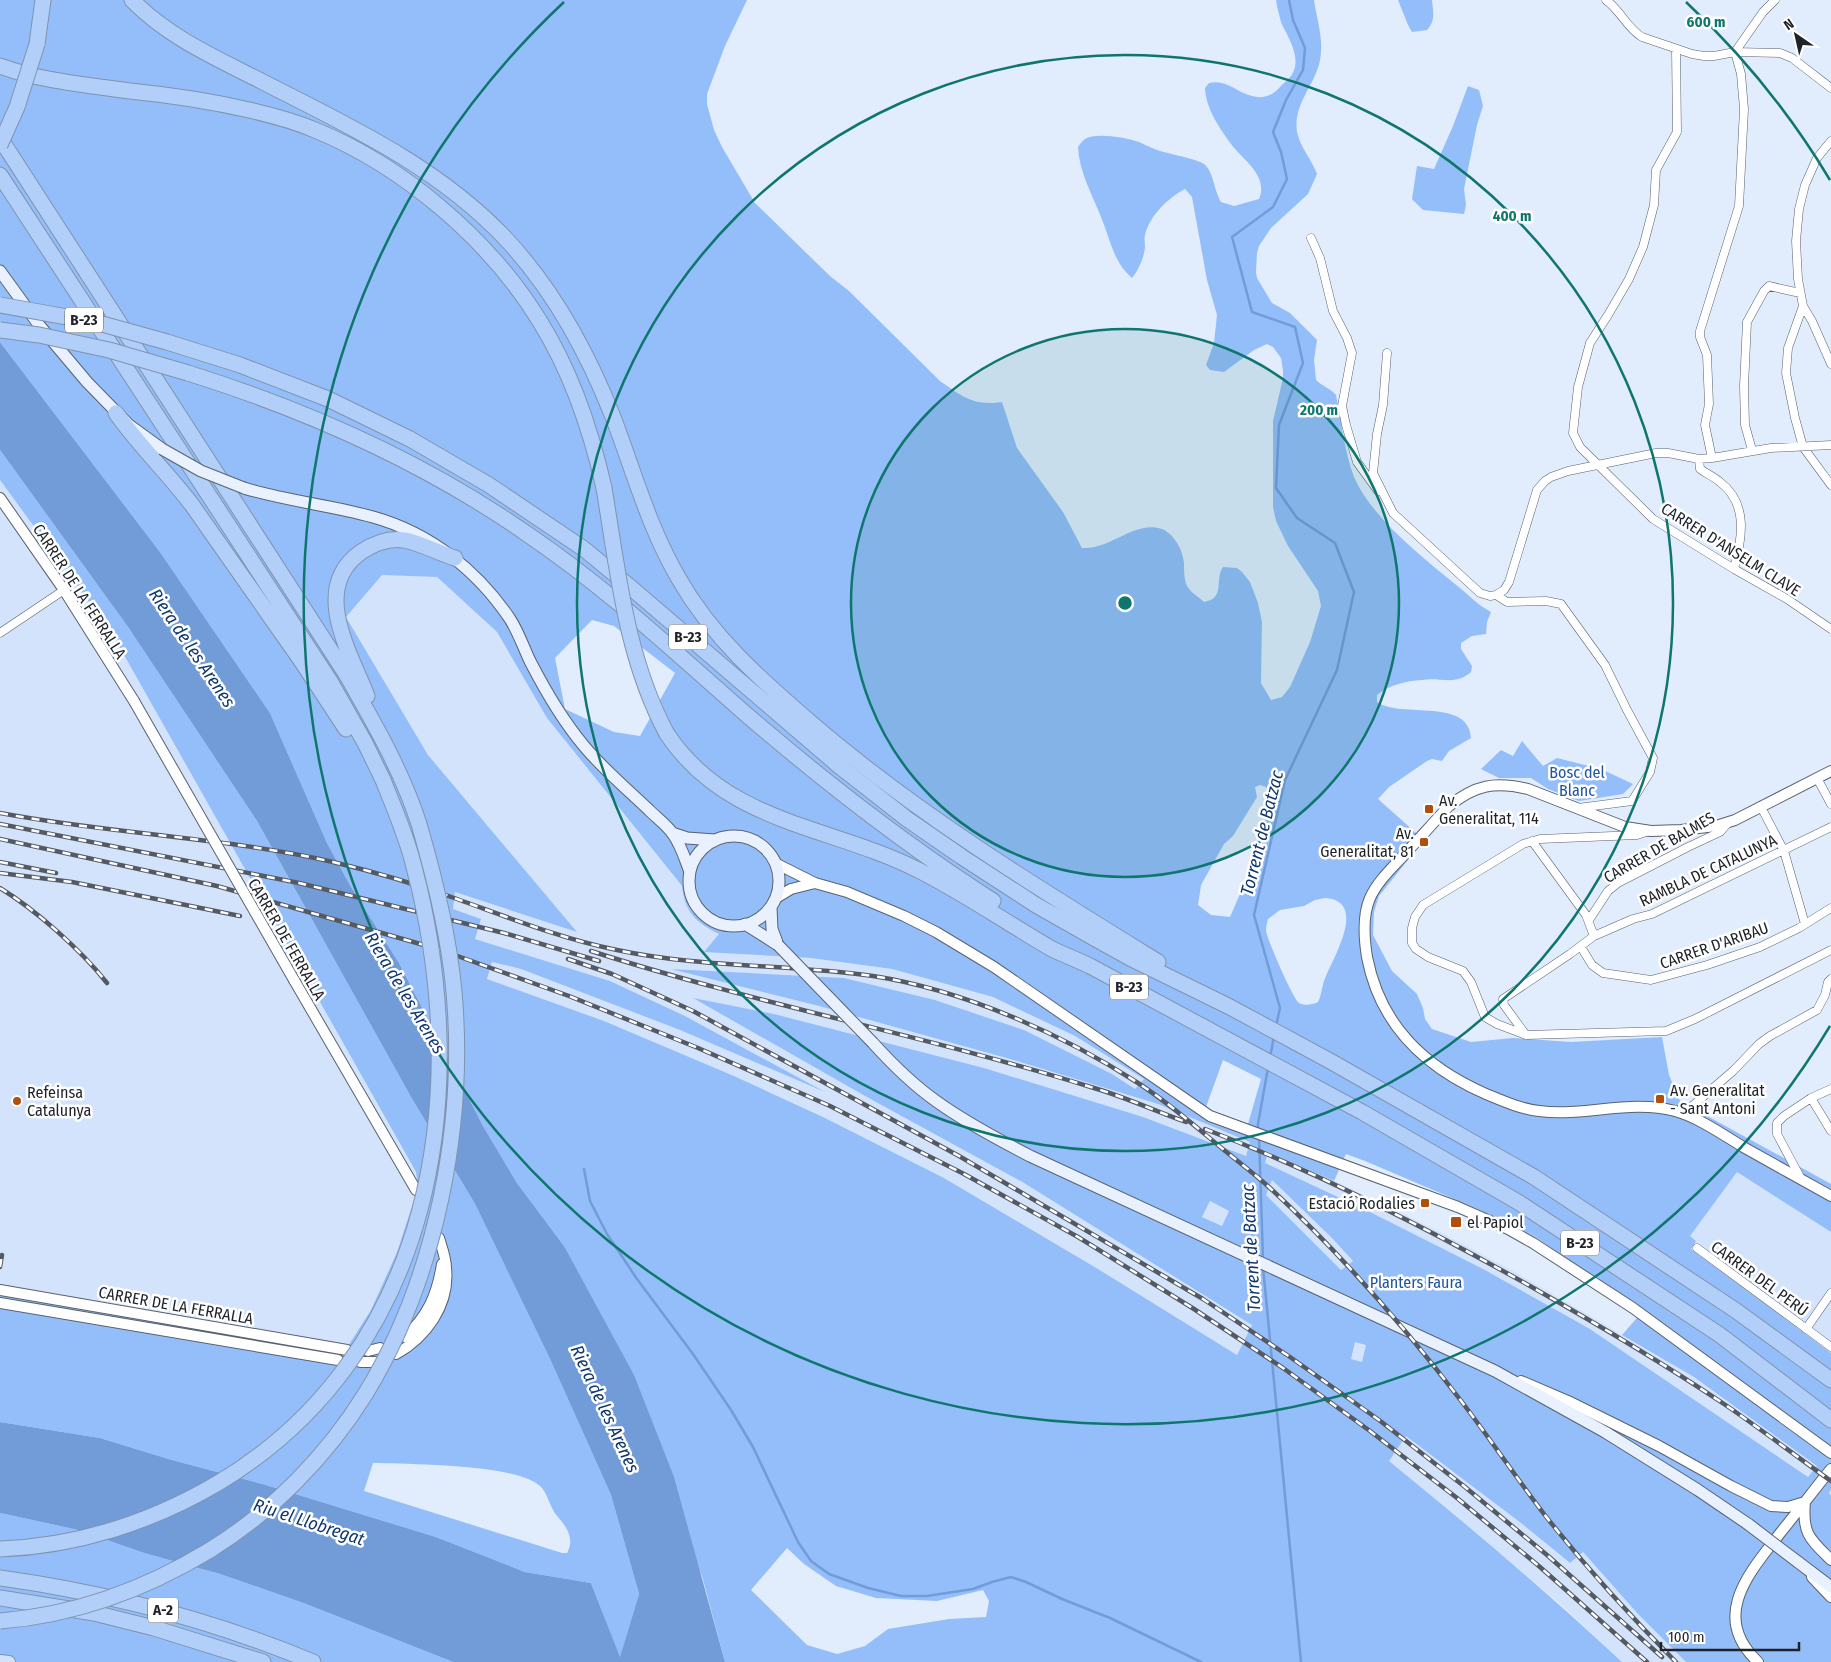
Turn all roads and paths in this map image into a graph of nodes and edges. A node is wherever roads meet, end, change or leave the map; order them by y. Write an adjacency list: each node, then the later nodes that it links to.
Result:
1 (43, 0): 11 (highway, bridge)
2 (132, 0): 66 (highway)
3 (1606, 0): 5 (street)
4 (1774, 0): 6 (street)
5 (1676, 49): 6 (street); 27 (street, CARRER D'ANSELM CLAVE)
6 (1735, 52): 8 (street); 25 (street)
7 (0, 66): 64 (highway, bridge)
8 (1831, 88)
9 (0, 138): 38 (highway)
10 (1831, 141): 15 (street)
11 (0, 146)
12 (0, 175): 39 (highway)
13 (1311, 238): 30 (street)
14 (0, 272): 21 (main road)
15 (1800, 294): 17 (street); 24 (street)
16 (0, 305): 66 (highway, B-23, bridge)
17 (1803, 306): 20 (street); 23 (street)
18 (0, 330): 64 (highway, B-23, bridge)
19 (1388, 353): 30 (street)
20 (1831, 364)
21 (116, 413): 31 (main road, bridge); 39 (highway)
22 (1831, 445): 23 (street)
23 (1803, 447): 24 (street); 28 (street)
24 (1752, 450): 25 (street)
25 (1712, 458): 26 (street)
26 (1700, 459): 27 (street); 32 (street)
27 (1598, 465): 32 (street, CARRER D'ANSELM CLAVE); 34 (street)
28 (1831, 484)
29 (0, 498): 33 (street, CARRER DE LA FERRALLA)
30 (1394, 513): 34 (street)
31 (455, 558): 38 (highway); 48 (main road)
32 (1734, 569): 35 (street, CARRER D'ANSELM CLAVE)
33 (64, 590): 36 (street); 37 (street, CARRER DE LA FERRALLA)
34 (1496, 596): 44 (street)
35 (1831, 628)
36 (0, 633)
37 (134, 701): 74 (street, CARRER DE FERRALLA, bridge)
38 (379, 729): 105 (highway, bridge)
39 (362, 744): 98 (highway, bridge)
40 (1831, 771): 41 (street)
41 (1818, 778): 42 (street); 43 (street)
42 (1831, 804)
43 (1761, 807): 45 (street); 51 (street)
44 (1576, 809): 47 (street); 71 (street)
45 (1727, 824): 47 (street); 57 (street, CARRER DE BALMES)
46 (1831, 827): 51 (street, RAMBLA DE CATALUNYA)
47 (1651, 831): 50 (street)
48 (672, 833): 49 (main road); 53 (main road)
49 (717, 839): 52 (main road); 53 (main road)
50 (1532, 841): 57 (street); 68 (street)
51 (1784, 851): 59 (street); 60 (street, RAMBLA DE CATALUNYA)
52 (775, 863): 54 (street); 55 (main road)
53 (690, 872): 58 (main road)
54 (815, 883): 55 (street); 95 (street)
55 (773, 902): 58 (main road); 61 (main road)
56 (1831, 909): 59 (street, CARRER D'ARIBAU)
57 (1589, 920): 60 (street)
58 (745, 924): 61 (main road)
59 (1806, 924): 62 (street, CARRER D'ARIBAU)
60 (1594, 936): 62 (street)
61 (778, 945): 92 (main road, bridge)
62 (1581, 946): 68 (street)
63 (1831, 950): 68 (street)
64 (1090, 966): 94 (highway, B-23)
65 (1831, 979): 67 (street)
66 (1183, 981): 93 (highway, B-23)
67 (1830, 988): 71 (street)
68 (1526, 1035)
69 (1831, 1089): 70 (street)
70 (1811, 1098): 72 (street); 73 (street)
71 (1683, 1114): 73 (street)
72 (1831, 1131)
73 (1801, 1179): 75 (street)
74 (416, 1190)
75 (1831, 1196)
76 (439, 1238): 78 (street)
77 (1697, 1248): 82 (street, CARRER DEL PERÚ)
78 (443, 1253): 83 (street); 88 (street)
79 (0, 1290): 86 (street, CARRER DE LA FERRALLA)
80 (1831, 1293): 82 (street)
81 (0, 1302): 89 (street, CARRER DE LA FERRALLA)
82 (1806, 1329): 84 (street, CARRER DEL PERÚ)
83 (405, 1337)
84 (1831, 1347)
85 (380, 1348): 87 (street)
86 (347, 1350)
87 (368, 1351)
88 (396, 1354)
89 (338, 1360)
90 (360, 1362): 91 (street)
91 (375, 1362)
92 (1495, 1371): 97 (street); 100 (main road, bridge)
93 (1831, 1380)
94 (1831, 1420)
95 (1831, 1453)
96 (1831, 1469): 97 (street)
97 (1805, 1502): 99 (street); 110 (street)
98 (0, 1549)
99 (1831, 1560)
100 (1798, 1562): 102 (main road); 103 (street)
101 (0, 1578): 109 (highway, A-2)
102 (1831, 1587)
103 (1831, 1597)
104 (0, 1598): 108 (highway, A-2)
105 (0, 1621)
106 (0, 1661): 107 (main road)
107 (9, 1662)
108 (263, 1662)
109 (313, 1662)
110 (1758, 1662)

